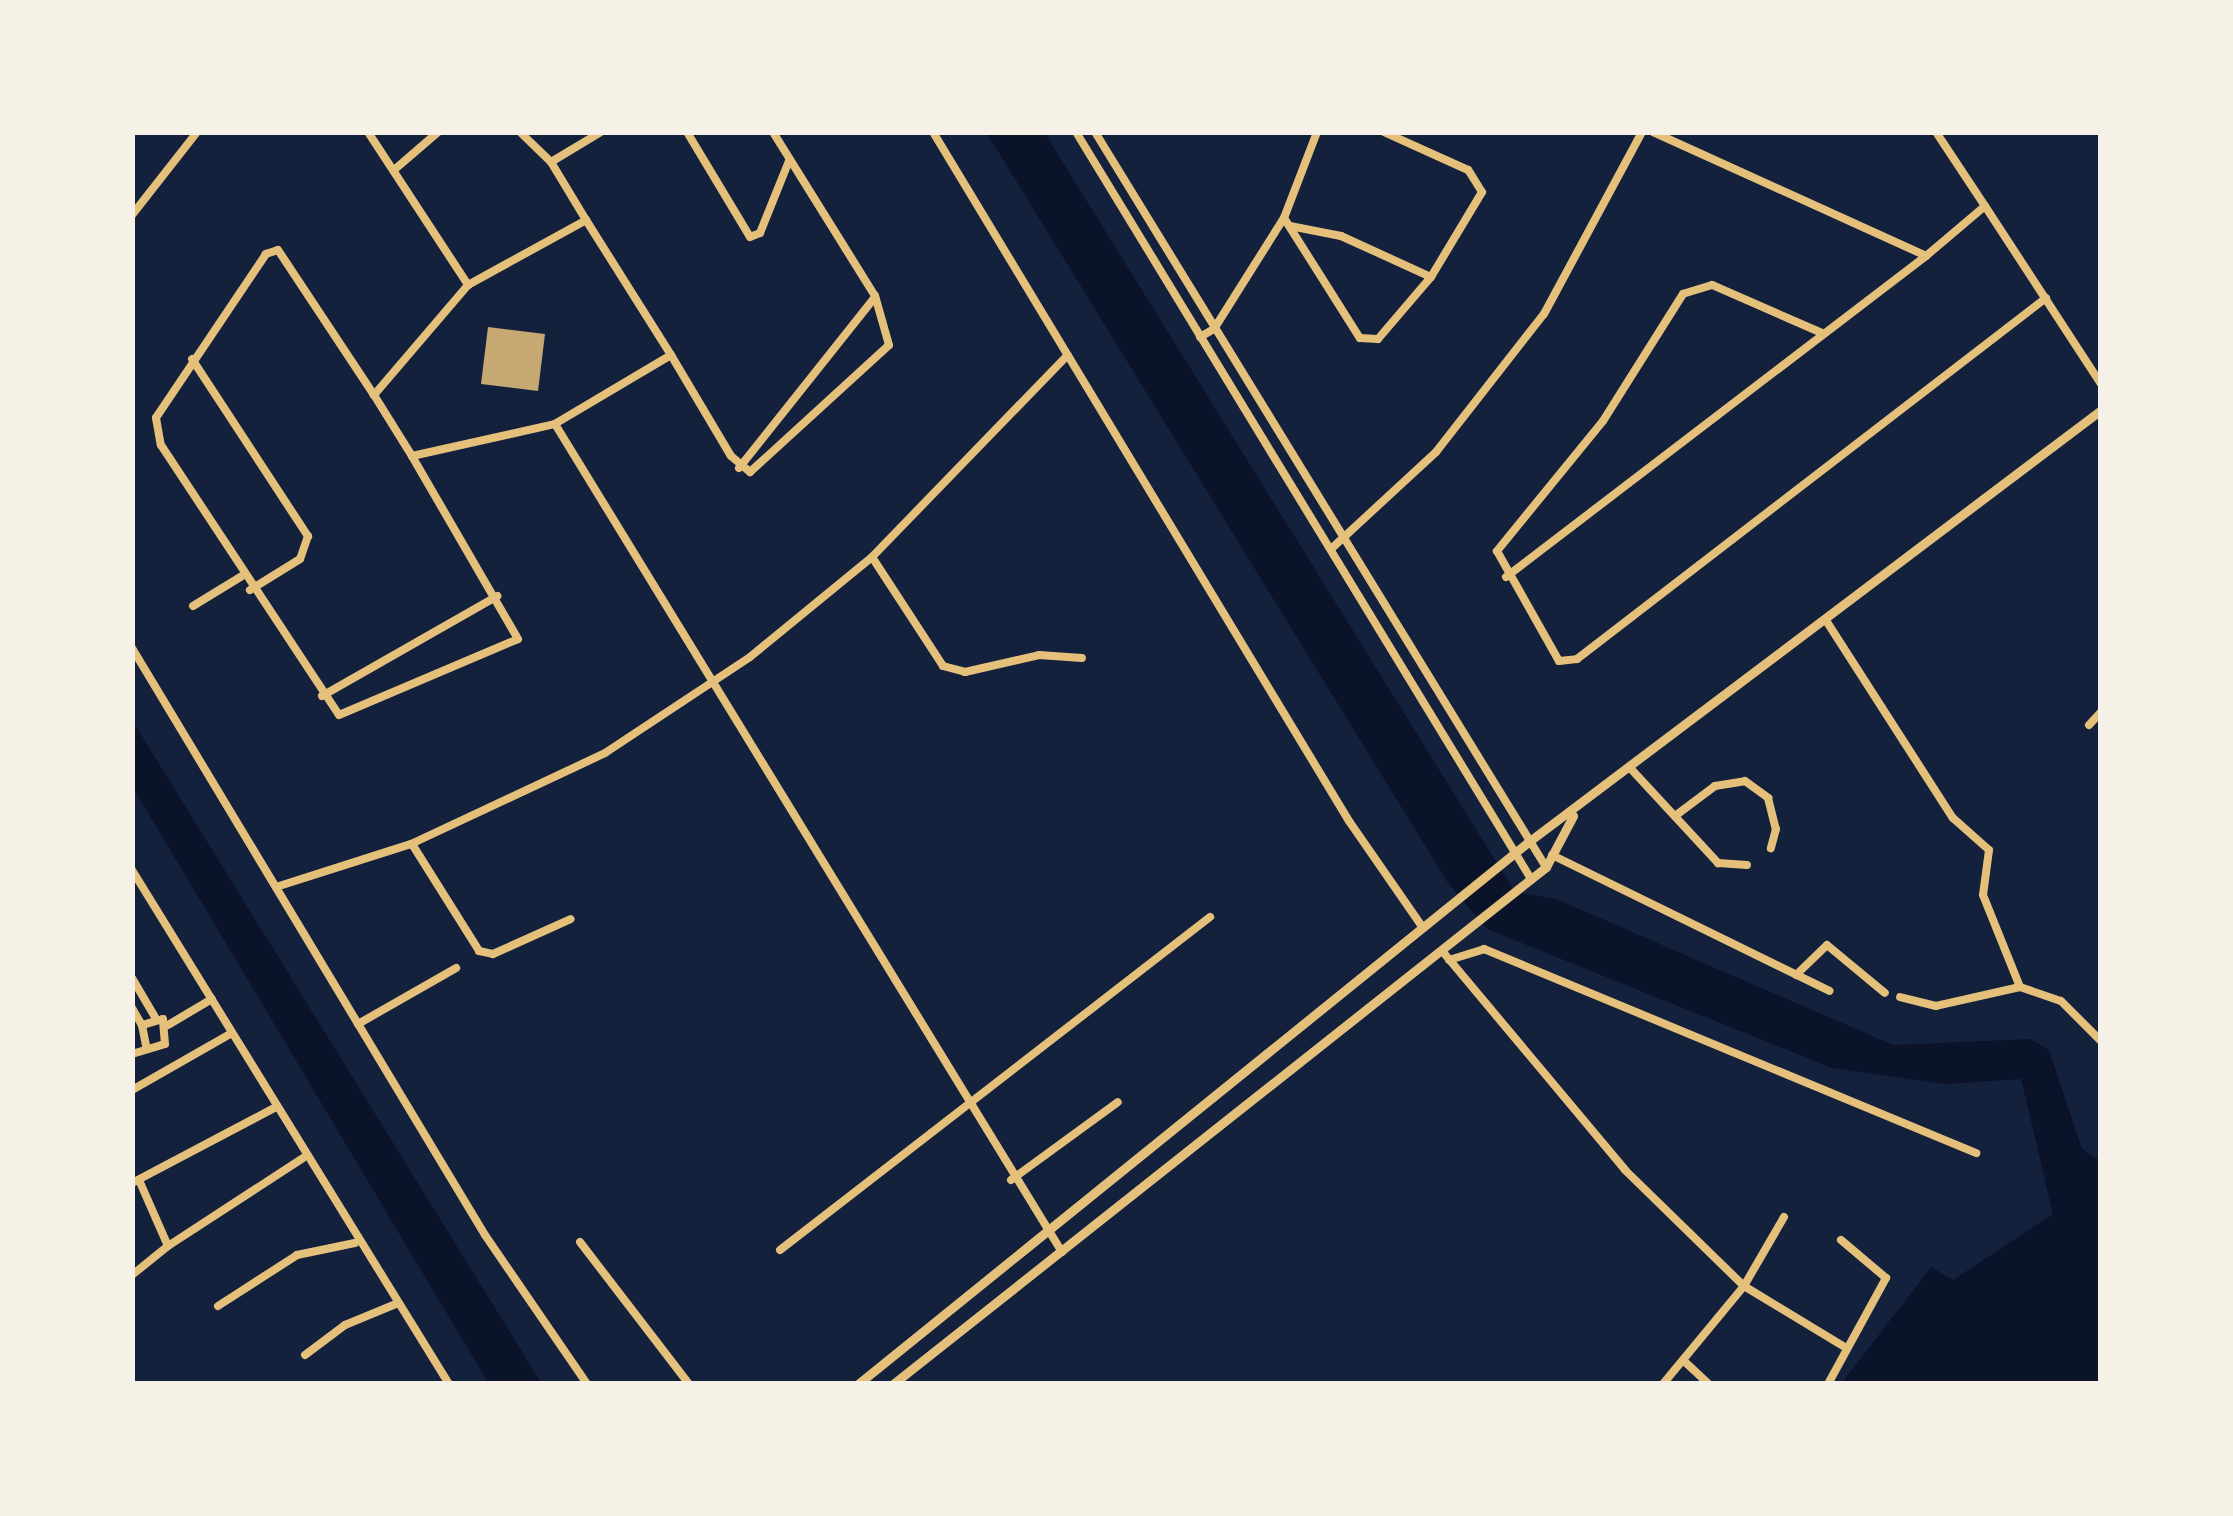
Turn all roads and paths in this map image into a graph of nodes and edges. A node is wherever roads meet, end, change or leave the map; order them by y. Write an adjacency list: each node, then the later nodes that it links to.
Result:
1 (197, 132): 20 (street)
2 (368, 132): 18 (street)
3 (438, 132): 18 (street)
4 (520, 132): 17 (street)
5 (602, 132): 17 (street)
6 (687, 132): 16 (street)
7 (772, 132): 16 (street)
8 (934, 132): 32 (street)
9 (1076, 132): 30 (street)
10 (1095, 132): 28 (street)
11 (1317, 132): 22 (street)
12 (1384, 132): 24 (street)
13 (1642, 132): 40 (street)
14 (1653, 132): 23 (street)
15 (1936, 132): 19 (street)
16 (790, 160): 26 (street)
17 (551, 162): 21 (street)
18 (394, 170): 25 (street)
19 (1985, 206): 23 (street); 27 (street)
20 (132, 214)
21 (586, 220): 25 (street); 31 (street)
22 (1287, 222): 24 (street); 24 (street); 28 (street)
23 (1926, 256): 29 (street)
24 (1431, 277)
25 (468, 285): 35 (street)
26 (875, 296): 39 (street); 39 (street)
27 (2046, 298): 34 (street); 44 (street)
28 (1214, 329): 30 (street); 40 (street)
29 (1822, 334): 44 (street); 44 (street)
30 (1200, 337): 41 (street)
31 (670, 355): 37 (street); 39 (street)
32 (1068, 355): 42 (street); 70 (street)
33 (192, 359): 35 (street); 43 (street); 45 (street)
34 (2101, 384)
35 (374, 395): 38 (street)
36 (2101, 410): 48 (street)
37 (555, 424): 38 (street); 51 (street)
38 (412, 456): 46 (street)
39 (739, 468)
40 (1344, 540): 41 (street); 58 (street)
41 (1331, 549): 62 (street)
42 (872, 557): 50 (street); 51 (street)
43 (242, 576): 45 (street); 47 (street)
44 (1506, 577)
45 (250, 590): 52 (street)
46 (497, 596): 52 (street); 52 (street)
47 (193, 606)
48 (1827, 622): 55 (street); 75 (street)
49 (132, 648): 67 (street)
50 (1082, 658)
51 (711, 682): 59 (street); 92 (street)
52 (322, 696)
53 (2101, 712): 54 (street)
54 (2089, 724)
55 (1633, 770): 56 (street); 57 (street)
56 (1573, 816): 58 (street); 61 (street)
57 (1675, 816): 60 (street); 63 (street)
58 (1527, 843): 62 (street); 64 (street)
59 (412, 844): 67 (street); 69 (street)
60 (1771, 848)
61 (1552, 855): 64 (street); 73 (street)
62 (1513, 856): 66 (street); 70 (street)
63 (1747, 865)
64 (1546, 867): 66 (street)
65 (132, 871): 79 (street)
66 (1531, 879): 71 (street)
67 (276, 887): 82 (street)
68 (1210, 916): 92 (street)
69 (571, 919)
70 (1424, 930): 98 (street)
71 (1446, 956): 93 (street); 104 (street); 106 (street)
72 (456, 968): 82 (street)
73 (1796, 975): 76 (street); 77 (street)
74 (132, 979): 81 (street)
75 (2020, 987): 78 (street); 86 (street)
76 (1830, 991)
77 (1885, 993)
78 (1900, 998)
79 (212, 999): 84 (street); 85 (street)
80 (132, 1008): 83 (street)
81 (155, 1017): 83 (street); 84 (street)
82 (358, 1024): 113 (street)
83 (142, 1025): 87 (street)
84 (168, 1025): 87 (street)
85 (232, 1033): 89 (street); 91 (street)
86 (2101, 1041)
87 (146, 1045): 88 (street)
88 (132, 1054)
89 (132, 1090)
90 (1118, 1102): 95 (street)
91 (274, 1108): 94 (street); 96 (street)
92 (968, 1108): 95 (street); 103 (street)
93 (1976, 1153)
94 (303, 1158): 101 (street); 102 (street)
95 (1010, 1180): 98 (street)
96 (135, 1182): 102 (street)
97 (1784, 1217): 106 (street)
98 (1047, 1235): 104 (street); 115 (street)
99 (1841, 1240): 109 (street)
100 (580, 1242): 114 (street)
101 (355, 1243): 107 (street); 108 (street)
102 (168, 1246): 105 (street)
103 (780, 1250)
104 (1061, 1252): 116 (street)
105 (132, 1274)
106 (1744, 1286): 109 (street); 111 (street)
107 (396, 1304): 110 (street); 112 (street)
108 (218, 1306)
109 (1843, 1346): 119 (street)
110 (304, 1355)
111 (1684, 1361): 117 (street); 118 (street)
112 (448, 1384)
113 (587, 1384)
114 (689, 1384)
115 (858, 1384)
116 (892, 1384)
117 (1663, 1384)
118 (1709, 1384)
119 (1828, 1384)

